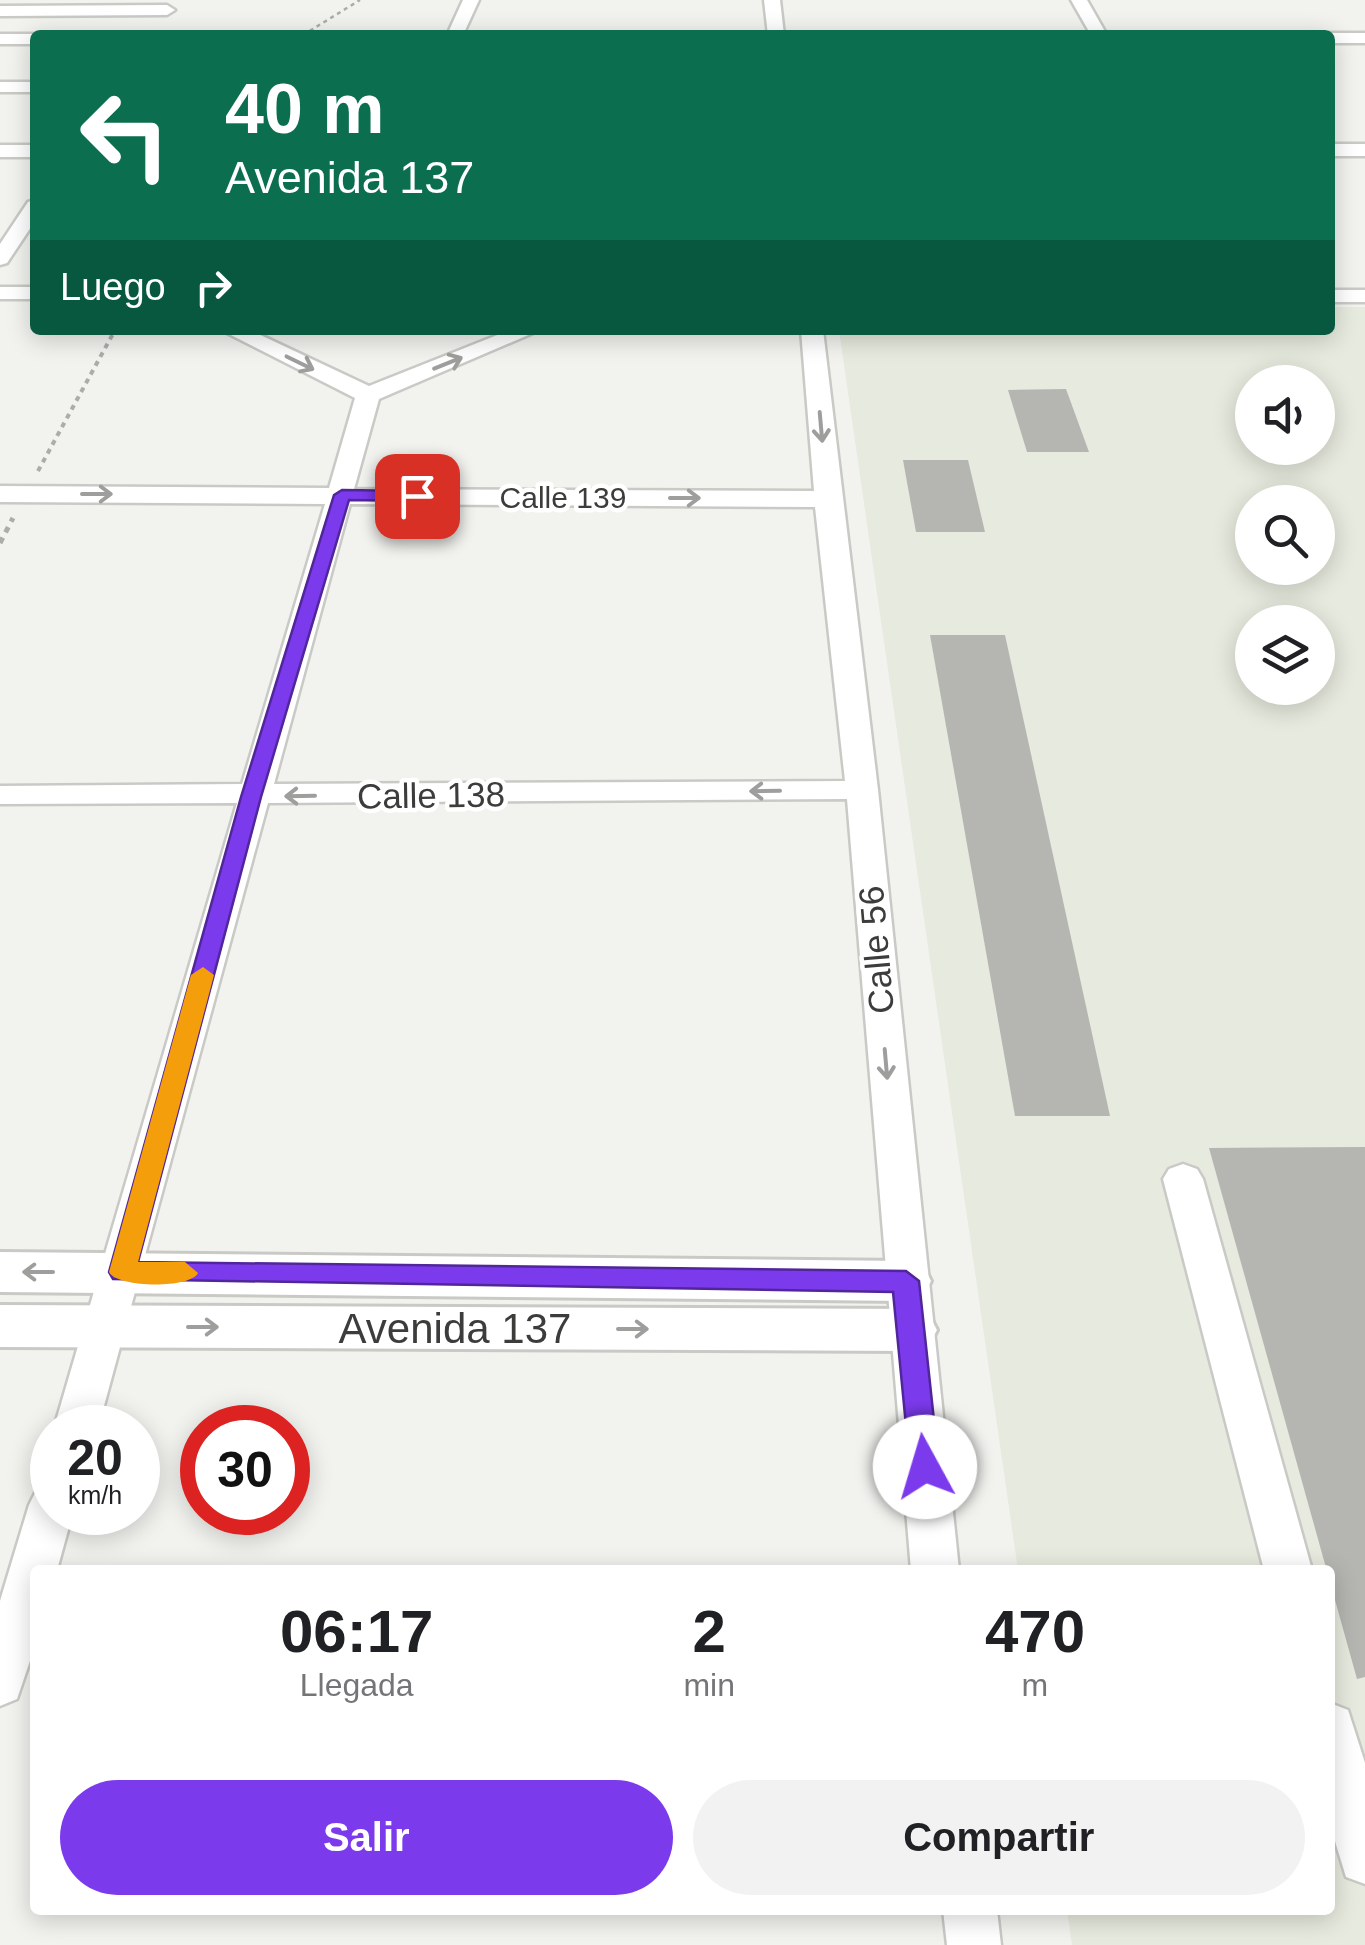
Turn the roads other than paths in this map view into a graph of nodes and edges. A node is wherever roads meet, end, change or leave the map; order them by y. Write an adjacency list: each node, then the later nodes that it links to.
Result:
1 (470, 0): 8 (street)
2 (772, 0): 9 (street)
3 (1079, 0): 10 (street)
4 (125, 10): 5 (street); 6 (street); 7 (street)
5 (0, 11)
6 (167, 11)
7 (109, 30)
8 (457, 30)
9 (775, 30)
10 (1095, 30)
11 (1335, 38): 12 (street)
12 (1365, 38)
13 (0, 39): 14 (street)
14 (30, 39)
15 (0, 69): 16 (street)
16 (30, 69)
17 (30, 86): 18 (street)
18 (0, 87)
19 (1335, 150): 20 (street)
20 (1365, 150)
21 (0, 151): 22 (street)
22 (30, 151)
23 (30, 214): 24 (street)
24 (0, 259)
25 (0, 293): 26 (street)
26 (30, 293)
27 (1335, 296): 28 (street)
28 (1365, 296)
29 (242, 335): 32 (street, one-way to 32)
30 (517, 335): 32 (street, one-way to 30)
31 (812, 335): 35 (street, Calle 56, one-way to 35)
32 (368, 395): 34 (street)
33 (12, 494): 34 (street, Calle 139, one-way to 34)
34 (342, 495): 35 (street, Calle 139, one-way to 35); 38 (street)
35 (827, 499): 36 (street, Calle 56)
36 (862, 790): 38 (street, Calle 138, one-way to 38); 42 (street, Calle 56, one-way to 42)
37 (0, 796): 38 (street, Calle 138)
38 (251, 797): 41 (street)
39 (1183, 1179): 49 (street)
40 (0, 1272): 41 (main road, Avenida 137, one-way to 40)
41 (122, 1272): 42 (main road, Avenida 137); 44 (street)
42 (908, 1306): 44 (main road, Avenida 137, one-way to 42); 48 (street, Calle 56)
43 (0, 1326): 44 (main road, Avenida 137)
44 (105, 1327): 45 (street)
45 (83, 1405)
46 (43, 1535): 47 (street)
47 (34, 1565)
48 (934, 1565)
49 (1287, 1565)
50 (30, 1580): 51 (street)
51 (0, 1683)
52 (1335, 1747): 53 (street)
53 (1365, 1858)
54 (971, 1915): 55 (street)
55 (974, 1945)

